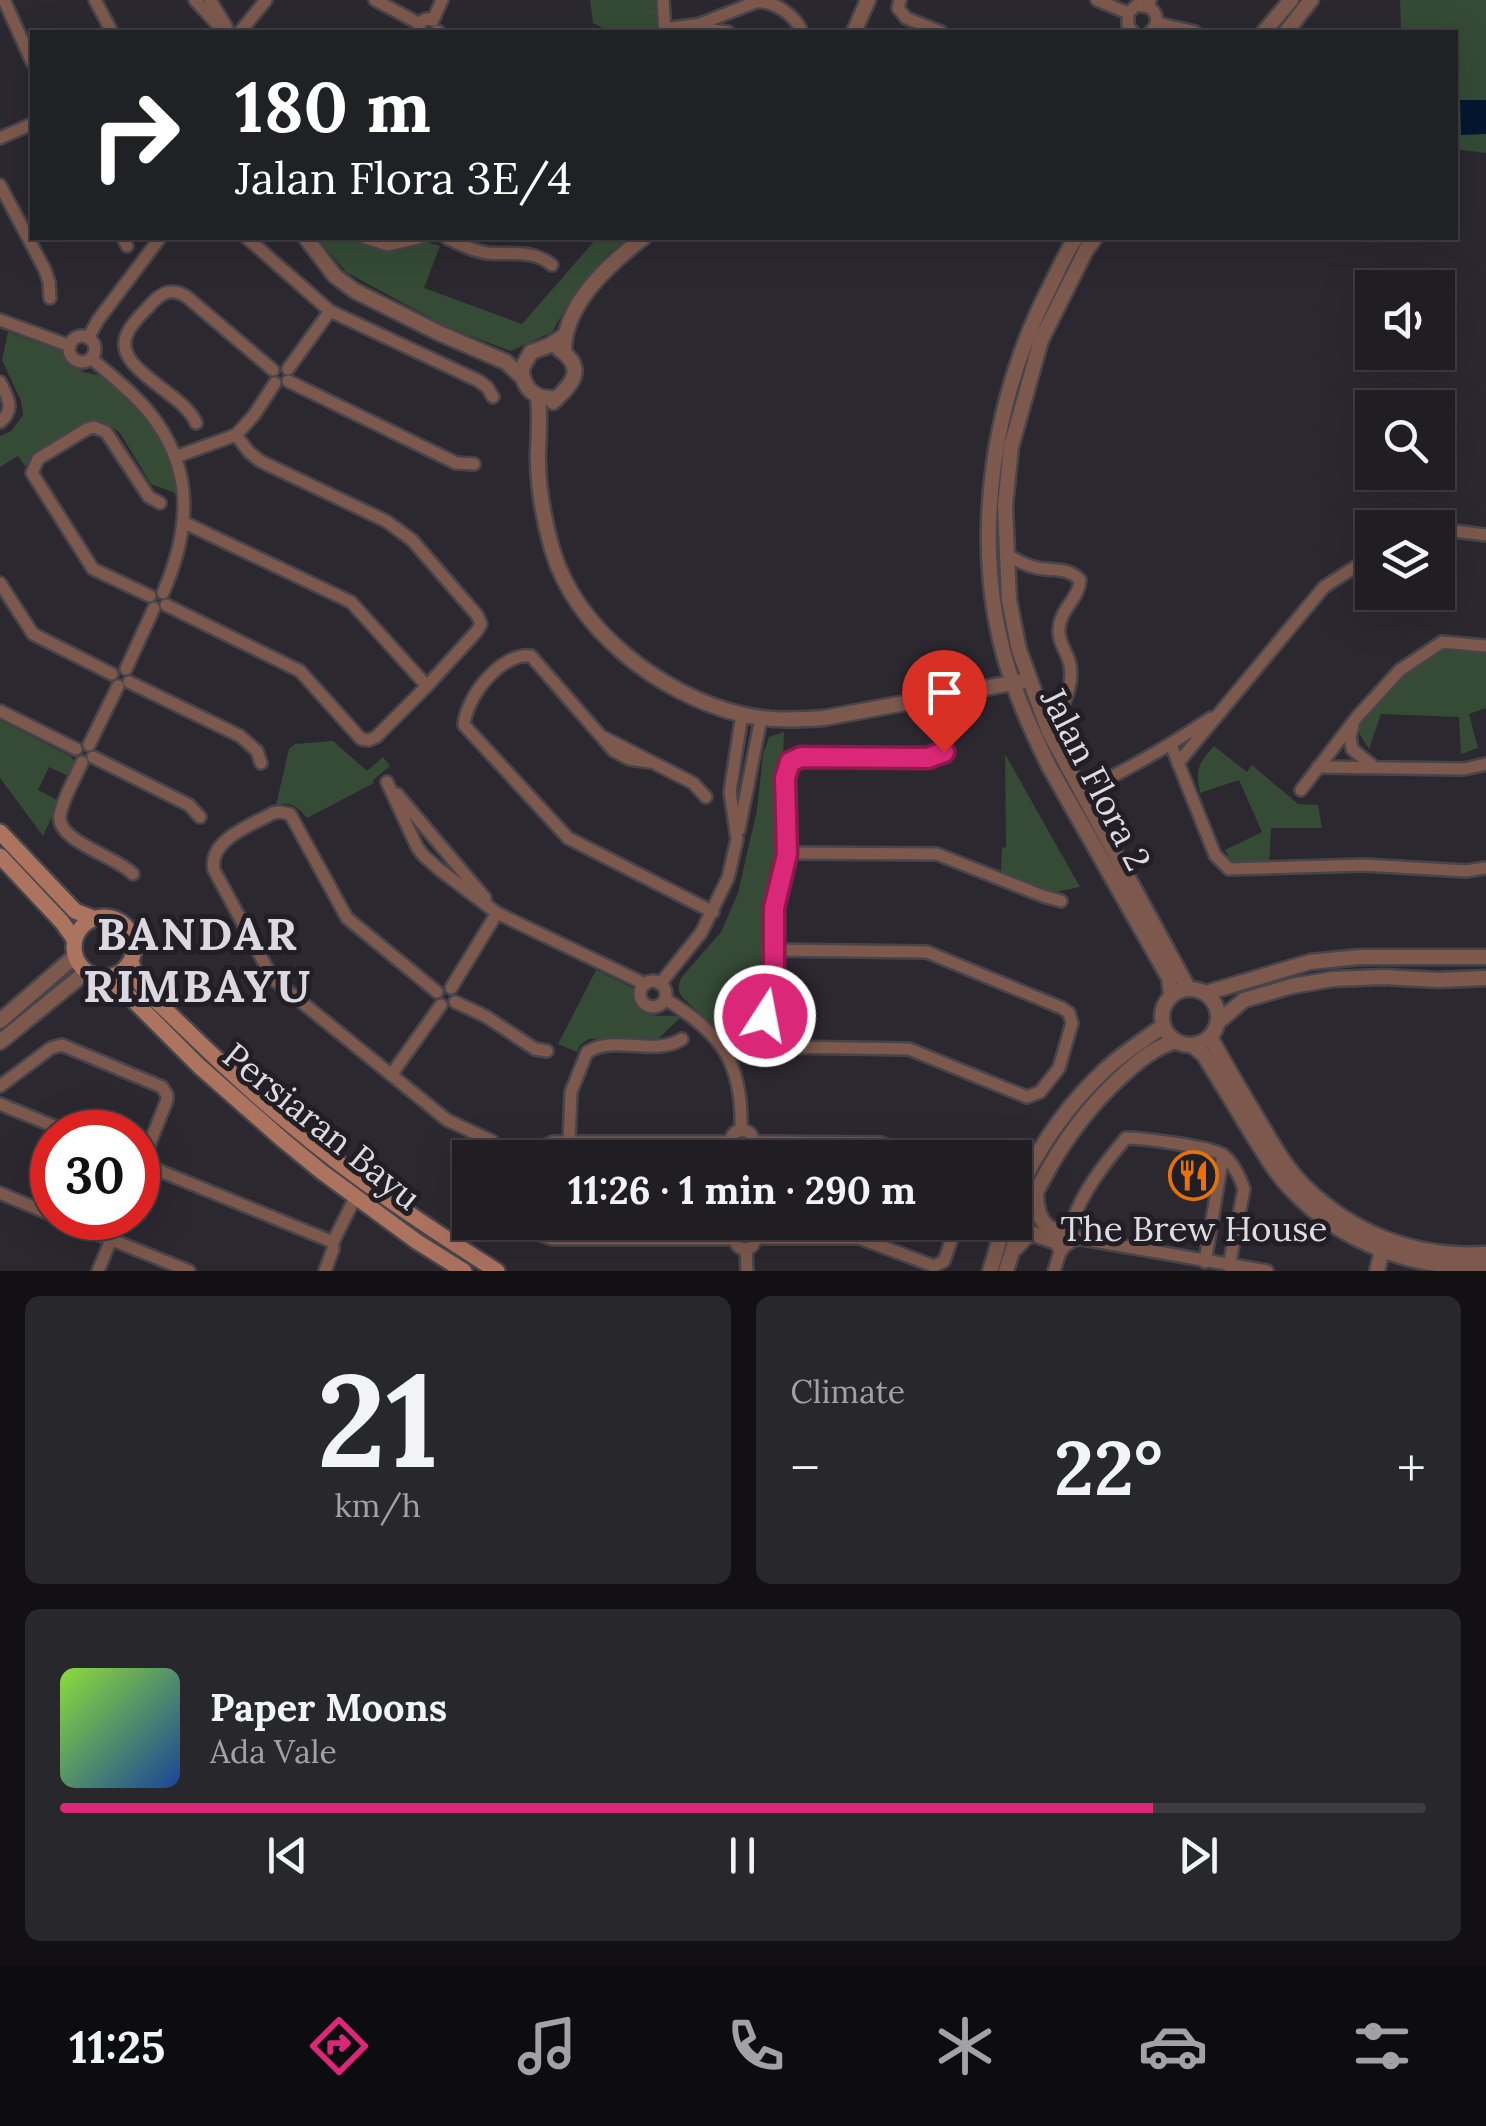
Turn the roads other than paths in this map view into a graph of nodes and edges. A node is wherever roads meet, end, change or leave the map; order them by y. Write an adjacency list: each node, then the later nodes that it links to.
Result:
1 (4, 0): 32 (street)
2 (96, 0): 20 (street)
3 (195, 0): 21 (street)
4 (210, 0): 22 (street)
5 (266, 0): 23 (street)
6 (375, 0): 17 (street)
7 (442, 0): 19 (street)
8 (664, 0): 24 (street)
9 (868, 0): 27 (street)
10 (900, 0): 28 (street)
11 (1097, 0): 15 (street)
12 (1291, 0): 30 (street)
13 (1311, 0): 31 (street)
14 (1150, 3): 15 (street); 18 (street)
15 (1128, 13): 29 (street)
16 (691, 27): 24 (street); 25 (street); 26 (street)
17 (420, 28): 19 (street)
18 (1154, 28)
19 (437, 29)
20 (111, 30)
21 (229, 30)
22 (232, 30)
23 (235, 30)
24 (665, 30)
25 (713, 30)
26 (802, 30)
27 (855, 30)
28 (936, 30)
29 (1132, 30)
30 (1266, 30)
31 (1288, 30)
32 (30, 58)
33 (30, 125): 34 (street)
34 (0, 138)
35 (0, 184): 46 (street)
36 (158, 240): 49 (street)
37 (249, 240): 47 (street)
38 (308, 240): 54 (street)
39 (372, 240): 40 (street)
40 (410, 240)
41 (452, 240): 45 (street)
42 (641, 240): 50 (street)
43 (1075, 240): 77 (street, Jalan Flora 2)
44 (1094, 240): 71 (street, Jalan Flora 2)
45 (552, 265)
46 (50, 298)
47 (330, 311): 55 (street); 58 (street)
48 (0, 320): 51 (street)
49 (88, 338): 51 (street); 52 (street)
50 (564, 344): 53 (street); 60 (street)
51 (70, 346): 52 (street)
52 (91, 358): 65 (street)
53 (525, 359): 54 (street); 56 (street)
54 (506, 362): 56 (street)
55 (281, 376): 63 (street); 64 (street); 66 (street)
56 (522, 377): 59 (street)
57 (0, 382): 62 (street)
58 (492, 397)
59 (538, 397): 60 (street); 61 (street)
60 (556, 398): 61 (street)
61 (541, 419): 81 (street)
62 (0, 422)
63 (196, 422)
64 (236, 435): 65 (street); 78 (street)
65 (176, 457): 68 (street)
66 (474, 464)
67 (160, 504): 74 (street)
68 (184, 523): 74 (street); 78 (street)
69 (1455, 531): 70 (street)
70 (1486, 535)
71 (1006, 554): 77 (street, Jalan Flora 2); 84 (street)
72 (1355, 567): 80 (street)
73 (0, 583): 76 (street)
74 (158, 600): 76 (street); 78 (street)
75 (1486, 646): 82 (street)
76 (121, 678): 87 (street); 88 (street)
77 (1021, 682): 83 (street); 84 (street, Jalan Flora 2); 120 (street, Jalan Flora 2)
78 (427, 686)
79 (0, 711): 87 (street)
80 (1222, 711): 85 (street); 89 (street)
81 (742, 714): 83 (street); 98 (street)
82 (1358, 717): 91 (street); 92 (street)
83 (761, 718): 98 (street)
84 (1049, 732): 94 (street, Jalan Flora 2)
85 (1171, 745): 89 (street); 94 (street)
86 (947, 749): 99 (street)
87 (85, 754): 96 (street); 102 (street)
88 (262, 763)
89 (1178, 763): 101 (street)
90 (1486, 764): 91 (street)
91 (1374, 766): 92 (street)
92 (1318, 767): 93 (street)
93 (1301, 790)
94 (1080, 792): 118 (street, Jalan Flora 2)
95 (706, 798): 104 (street)
96 (200, 817)
97 (0, 832): 106 (main road)
98 (737, 839): 104 (street)
99 (787, 854): 103 (street); 108 (street)
100 (0, 856): 107 (main road)
101 (1486, 868)
102 (133, 874)
103 (1061, 900)
104 (713, 912): 116 (street)
105 (497, 913): 105 (street); 115 (street); 117 (street)
106 (93, 918): 107 (main road); 111 (main road)
107 (74, 938): 109 (main road)
108 (775, 950): 126 (street); 126 (street)
109 (75, 956): 112 (main road); 124 (street)
110 (1486, 957): 119 (street)
111 (131, 962): 113 (main road); 172 (main road, Persiaran Bayu)
112 (86, 972): 113 (main road); 131 (street)
113 (106, 978): 150 (main road, Persiaran Bayu)
114 (1486, 978): 125 (street)
115 (645, 984): 116 (street); 122 (street)
116 (660, 984): 122 (street)
117 (452, 988): 121 (street); 123 (street)
118 (1188, 988): 119 (street); 120 (street)
119 (1206, 994): 125 (street)
120 (1171, 995): 127 (street)
121 (439, 999): 123 (street); 135 (street); 135 (street)
122 (665, 999): 133 (street)
123 (455, 1002): 134 (street)
124 (0, 1022)
125 (1218, 1022): 128 (street)
126 (759, 1025): 133 (street)
127 (1163, 1026): 130 (street); 146 (street)
128 (1210, 1036): 132 (street); 162 (street)
129 (682, 1039): 142 (street)
130 (1176, 1041): 132 (street); 148 (street)
131 (0, 1042)
132 (1192, 1045): 162 (street)
133 (724, 1049): 140 (street)
134 (547, 1051)
135 (390, 1075): 141 (street)
136 (0, 1086): 139 (street)
137 (2, 1105): 138 (street)
138 (30, 1116)
139 (160, 1117)
140 (741, 1131): 143 (street); 144 (street)
141 (490, 1140)
142 (568, 1140)
143 (732, 1140)
144 (749, 1140)
145 (1224, 1155): 152 (street); 164 (street); 166 (street)
146 (1032, 1162)
147 (160, 1174): 159 (street)
148 (1036, 1191): 152 (street); 165 (street)
149 (0, 1193): 151 (street)
150 (356, 1196): 159 (street); 171 (main road, Persiaran Bayu)
151 (30, 1206)
152 (1076, 1238): 160 (street); 164 (street)
153 (111, 1240): 168 (street); 169 (street)
154 (735, 1240): 161 (street)
155 (754, 1240): 161 (street)
156 (864, 1240): 157 (street)
157 (952, 1240)
158 (999, 1240): 174 (street)
159 (332, 1242): 170 (street)
160 (1061, 1248): 165 (street); 175 (street)
161 (746, 1249): 173 (street)
162 (1390, 1252): 163 (street); 167 (street); 177 (street)
163 (1486, 1254)
164 (1204, 1262): 166 (street)
165 (1008, 1263)
166 (1230, 1266): 176 (street)
167 (1486, 1266)
168 (98, 1271)
169 (189, 1271)
170 (325, 1271)
171 (464, 1271)
172 (497, 1271)
173 (747, 1271)
174 (990, 1271)
175 (1054, 1271)
176 (1267, 1271)
177 (1376, 1271)

